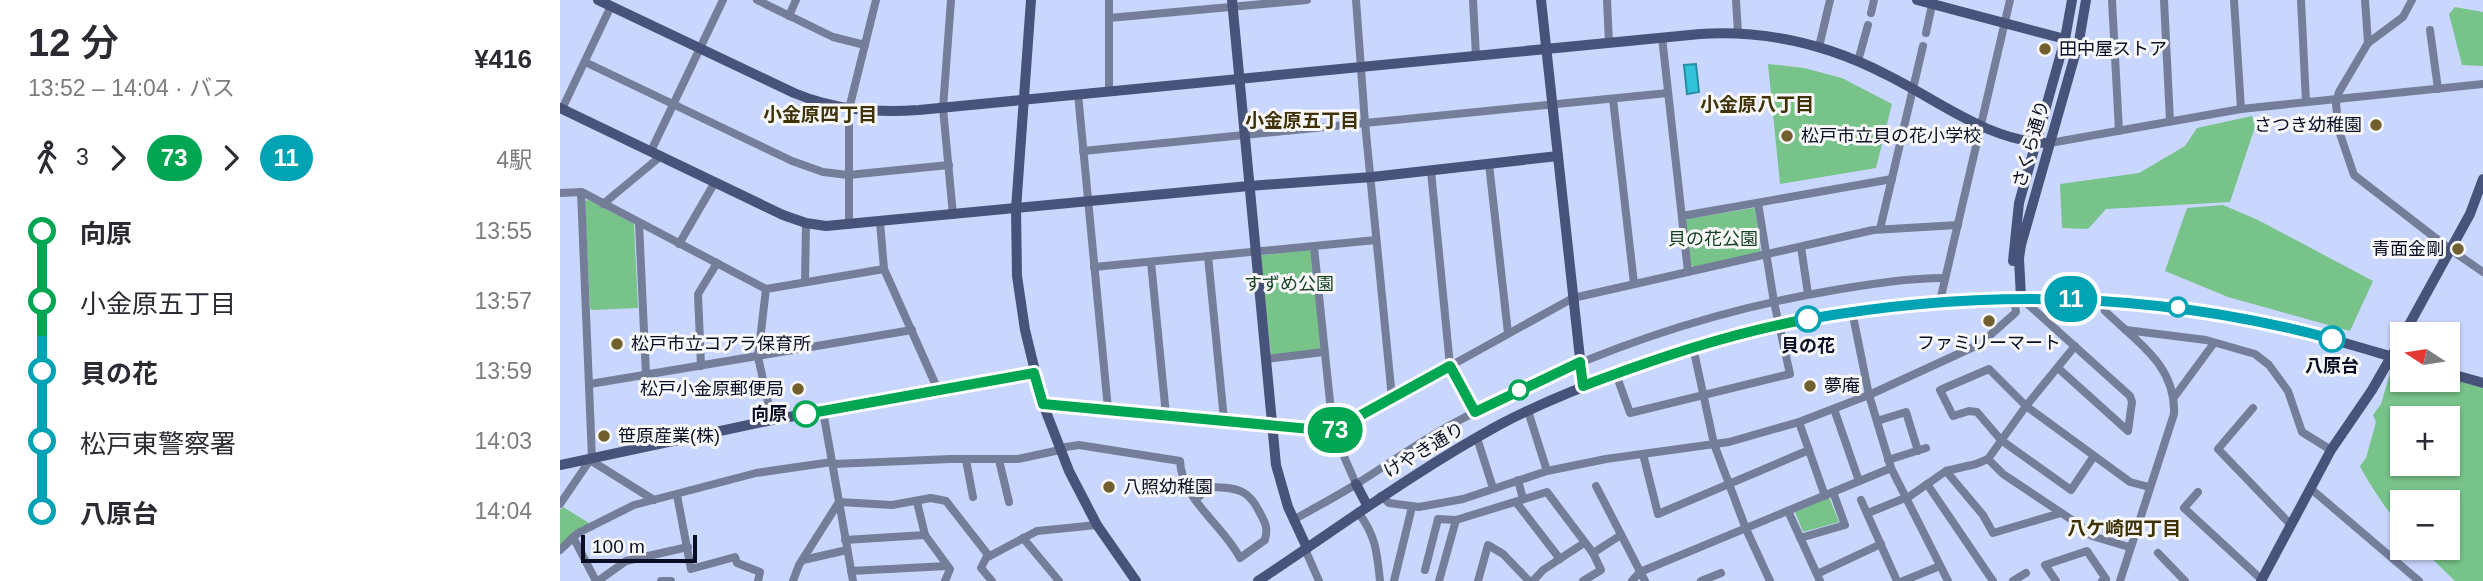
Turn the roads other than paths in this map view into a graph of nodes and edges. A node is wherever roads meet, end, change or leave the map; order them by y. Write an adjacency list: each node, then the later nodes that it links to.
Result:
1 (598, 0): 31 (street)
2 (723, 0): 48 (street)
3 (757, 0): 34 (street)
4 (796, 0): 34 (street)
5 (876, 0): 45 (street)
6 (951, 0): 68 (street)
7 (1031, 0): 62 (street)
8 (1109, 0): 35 (street)
9 (1170, 0): 32 (street)
10 (1307, 0): 28 (street)
11 (1356, 0): 53 (street)
12 (1473, 0): 50 (street)
13 (1541, 0): 49 (street)
14 (1607, 0): 43 (street)
15 (1736, 0): 39 (street)
16 (1830, 0): 47 (street)
17 (1874, 0): 33 (street)
18 (1917, 0): 29 (street)
19 (2010, 0): 36 (street)
20 (2072, 0): 42 (street, さくら通り)
21 (2086, 0): 77 (street, さくら通り)
22 (2112, 0): 74 (street)
23 (2164, 0): 71 (street)
24 (2234, 0): 70 (street)
25 (2301, 0): 64 (street)
26 (2365, 0): 44 (street)
27 (2412, 0): 44 (street)
28 (1294, 1): 30 (street)
29 (1933, 2): 36 (street); 40 (street)
30 (1232, 3): 32 (street); 54 (street)
31 (611, 6): 48 (street); 52 (street)
32 (1170, 12): 35 (street)
33 (1871, 13)
34 (789, 16): 45 (street)
35 (1109, 18): 58 (street)
36 (2005, 23): 42 (street); 73 (street)
37 (1868, 25): 51 (street)
38 (2430, 30): 57 (street)
39 (1738, 33): 41 (street); 47 (street)
40 (1926, 33)
41 (1662, 37): 43 (street); 59 (street)
42 (2065, 39): 76 (street, さくら通り)
43 (1609, 43): 49 (street)
44 (2368, 43): 63 (street)
45 (865, 45): 69 (street)
46 (1923, 46): 56 (street)
47 (1819, 47): 51 (street)
48 (700, 48): 65 (street); 69 (street)
49 (1546, 49): 50 (street); 66 (street)
50 (1476, 56): 53 (street)
51 (1858, 61): 56 (street)
52 (585, 62): 65 (street); 67 (street)
53 (1360, 65): 54 (street); 72 (street)
54 (1239, 79): 58 (street); 75 (street)
55 (2483, 84): 57 (street)
56 (1913, 88): 73 (street); 86 (street)
57 (2438, 89): 63 (street)
58 (1109, 91): 60 (street)
59 (1668, 93): 61 (street); 97 (street)
60 (1078, 94): 62 (street); 78 (street)
61 (1613, 99): 66 (street); 120 (street)
62 (1023, 100): 68 (street); 95 (street)
63 (2336, 100): 64 (street); 108 (street)
64 (2306, 102): 70 (street)
65 (673, 104): 79 (street); 84 (street)
66 (1552, 104): 72 (street); 80 (street)
67 (561, 108): 79 (street)
68 (943, 108): 69 (street); 82 (street)
69 (849, 109): 84 (street)
70 (2241, 109): 71 (street)
71 (2170, 121): 74 (street)
72 (1365, 123): 75 (street); 85 (street)
73 (1980, 126): 76 (street); 102 (street)
74 (2119, 131): 77 (street)
75 (1244, 134): 78 (street); 89 (street)
76 (2035, 143): 77 (street); 124 (street, さくら通り)
77 (2050, 143): 124 (street, さくら通り)
78 (1083, 151): 92 (street)
79 (656, 154): 88 (street); 94 (street)
80 (1558, 156): 81 (street); 123 (street)
81 (1489, 164): 83 (street); 133 (street)
82 (949, 166): 84 (street); 96 (street)
83 (1431, 171): 85 (street); 143 (street)
84 (848, 175): 101 (street)
85 (1372, 177): 89 (street); 104 (street)
86 (1892, 179): 93 (street); 103 (street)
87 (2483, 179): 108 (street)
88 (715, 182): 100 (street); 105 (street)
89 (1249, 186): 92 (street); 109 (street)
90 (560, 192): 91 (street)
91 (581, 192): 94 (street); 151 (street)
92 (1088, 202): 95 (street); 114 (street)
93 (1758, 203): 97 (street); 110 (street)
94 (603, 204): 99 (street)
95 (1016, 209): 96 (street); 146 (street)
96 (953, 215): 98 (street)
97 (1682, 216): 116 (street)
98 (880, 222): 101 (street); 115 (street)
99 (639, 223): 105 (street); 148 (street)
100 (806, 223): 101 (street); 119 (street)
101 (849, 225)
102 (1958, 225): 103 (street); 118 (street)
103 (1880, 229): 107 (street)
104 (1376, 240): 106 (street); 157 (street)
105 (679, 244): 113 (street)
106 (1314, 247): 109 (street); 137 (street)
107 (1801, 247): 110 (street); 122 (street)
108 (2451, 250): 117 (street); 129 (street)
109 (1255, 252): 111 (street); 140 (street)
110 (1766, 254): 116 (street); 127 (street)
111 (1208, 256): 112 (street); 168 (street)
112 (1151, 262): 114 (street); 166 (street)
113 (717, 263): 121 (street); 142 (street)
114 (1094, 267): 161 (street)
115 (884, 269): 119 (street); 131 (street)
116 (1688, 272): 120 (street)
117 (2483, 272)
118 (1945, 278): 122 (street); 126 (street)
119 (805, 282): 121 (street)
120 (1634, 284): 123 (street)
121 (766, 289): 139 (street)
122 (1808, 294): 127 (street)
123 (1573, 298): 133 (street); 141 (street)
124 (2018, 298): 125 (street, けやき通り); 126 (street, けやき通り); 135 (street); 155 (street)
125 (2103, 300): 132 (street); 138 (street, けやき通り)
126 (1940, 301): 128 (street, けやき通り)
127 (1774, 302): 130 (street); 141 (street)
128 (1852, 311): 130 (street, けやき通り); 155 (street)
129 (2410, 322)
130 (1779, 324): 136 (street, けやき通り); 154 (street)
131 (912, 330): 139 (street); 153 (street)
132 (2125, 330): 134 (street); 156 (street)
133 (1508, 333): 143 (street)
134 (2214, 343): 156 (street); 178 (street)
135 (2075, 346): 144 (street); 144 (street)
136 (1693, 347): 147 (street, けやき通り); 154 (street)
137 (1324, 352): 140 (street); 172 (street)
138 (2390, 356)
139 (758, 357): 142 (street); 167 (street)
140 (1265, 359): 171 (street)
141 (1580, 362): 152 (street); 165 (street)
142 (701, 366): 148 (street)
143 (1450, 366): 157 (street); 165 (street)
144 (2058, 368): 159 (street)
145 (2390, 368): 178 (street)
146 (1034, 373): 153 (street); 158 (street)
147 (1616, 374): 152 (street, けやき通り); 154 (street)
148 (646, 375): 151 (street)
149 (2460, 376): 150 (street)
150 (2483, 383)
151 (590, 384): 182 (street)
152 (1583, 386): 164 (street, けやき通り)
153 (938, 390): 163 (street)
154 (1703, 395): 175 (street)
155 (1869, 395): 162 (street); 169 (street)
156 (2175, 396): 196 (street)
157 (1392, 398): 172 (street)
158 (1043, 404): 161 (street); 176 (street)
159 (2026, 406): 174 (street); 174 (street); 180 (street)
160 (2253, 408): 221 (street)
161 (1108, 409): 166 (street)
162 (1834, 409): 170 (street); 191 (street)
163 (823, 411): 167 (street); 185 (street)
164 (1528, 411): 173 (street, けやき通り); 188 (street)
165 (1475, 412): 192 (street)
166 (1166, 415): 168 (street)
167 (772, 419): 182 (street)
168 (1224, 420): 171 (street)
169 (1877, 421): 186 (street); 186 (street)
170 (1799, 422): 175 (street); 177 (street)
171 (1272, 425): 172 (street); 218 (street)
172 (1332, 431): 192 (street)
173 (1477, 438): 197 (street); 202 (street, けやき通り)
174 (2001, 440): 180 (street); 181 (street)
175 (1714, 444): 179 (street); 193 (street)
176 (1059, 449): 184 (street); 206 (street); 220 (street)
177 (1809, 450): 193 (street); 200 (street)
178 (2331, 450): 198 (street)
179 (1643, 454): 188 (street); 193 (street)
180 (2094, 456): 196 (street)
181 (1988, 459): 189 (street); 217 (street)
182 (591, 460): 187 (street); 205 (street); 212 (street)
183 (966, 460): 184 (street); 185 (street); 203 (street)
184 (999, 460): 211 (street)
185 (832, 463): 201 (street); 209 (street)
186 (1889, 464): 191 (street); 204 (street)
187 (560, 465)
188 (1547, 471): 190 (street)
189 (1945, 471): 194 (street); 217 (street)
190 (1518, 481): 197 (street); 208 (street)
191 (1859, 481): 200 (street)
192 (1356, 484): 214 (street); 218 (street)
193 (1729, 484): 222 (street)
194 (1927, 484): 204 (street); 275 (street)
195 (1595, 486): 224 (street)
196 (2149, 487): 232 (street)
197 (1493, 488): 213 (street)
198 (2310, 488): 221 (street); 281 (street)
199 (2198, 492): 250 (street)
200 (1829, 494): 215 (street); 227 (street)
201 (677, 495): 205 (street); 231 (street)
202 (1381, 496): 213 (street); 214 (street, けやき通り)
203 (973, 497)
204 (1905, 498): 216 (street); 242 (street)
205 (654, 500): 225 (street)
206 (1195, 500): 206 (street)
207 (1861, 500): 216 (street)
208 (1519, 501): 219 (street); 229 (street); 239 (street)
209 (839, 502): 210 (street); 228 (street); 240 (street)
210 (917, 502): 223 (street); 238 (street)
211 (1009, 502)
212 (560, 503)
213 (1412, 507): 263 (street)
214 (1363, 508): 233 (street, けやき通り); 262 (street)
215 (1788, 511): 222 (street); 227 (street)
216 (1868, 513): 230 (street)
217 (2061, 513): 232 (street)
218 (1293, 520): 233 (street)
219 (1456, 520): 243 (street); 264 (street)
220 (1097, 525): 226 (street); 259 (street)
221 (2291, 525): 250 (street)
222 (1746, 529): 244 (street); 271 (street)
223 (925, 535): 228 (street); 241 (street)
224 (1621, 536): 236 (street); 244 (street)
225 (573, 537): 234 (street); 251 (street)
226 (1023, 538): 238 (street); 258 (street)
227 (1800, 538): 249 (street)
228 (845, 540): 235 (street)
229 (1584, 543): 236 (street); 239 (street)
230 (1881, 544): 249 (street); 272 (street)
231 (688, 547): 251 (street); 254 (street)
232 (2129, 547): 279 (street)
233 (1306, 548): 247 (street, けやき通り); 261 (street)
234 (560, 550)
235 (847, 550): 240 (street); 248 (street)
236 (1592, 553): 267 (street)
237 (2158, 553): 280 (street)
238 (989, 556): 257 (street)
239 (1560, 559): 266 (street)
240 (803, 560): 255 (street)
241 (947, 566): 248 (street); 256 (street)
242 (1940, 566): 273 (street); 274 (street)
243 (1425, 570)
244 (1640, 572): 268 (street); 269 (street)
245 (1721, 573): 270 (street)
246 (2026, 573): 276 (street)
247 (1273, 577): 260 (street, けやき通り)
248 (852, 578)
249 (1818, 578)
250 (2261, 580)
251 (597, 581)
252 (661, 581): 253 (street)
253 (671, 581)
254 (758, 581)
255 (793, 581)
256 (945, 581)
257 (992, 581)
258 (1059, 581)
259 (1136, 581)
260 (1258, 581)
261 (1319, 581)
262 (1380, 581)
263 (1394, 581)
264 (1439, 581)
265 (1478, 581): 266 (street)
266 (1531, 581)
267 (1583, 581)
268 (1632, 581)
269 (1645, 581)
270 (1700, 581)
271 (1770, 581)
272 (1897, 581)
273 (1903, 581)
274 (1948, 581)
275 (1993, 581)
276 (2013, 581)
277 (2056, 581): 278 (street)
278 (2102, 581)
279 (2120, 581)
280 (2185, 581)
281 (2419, 581)

